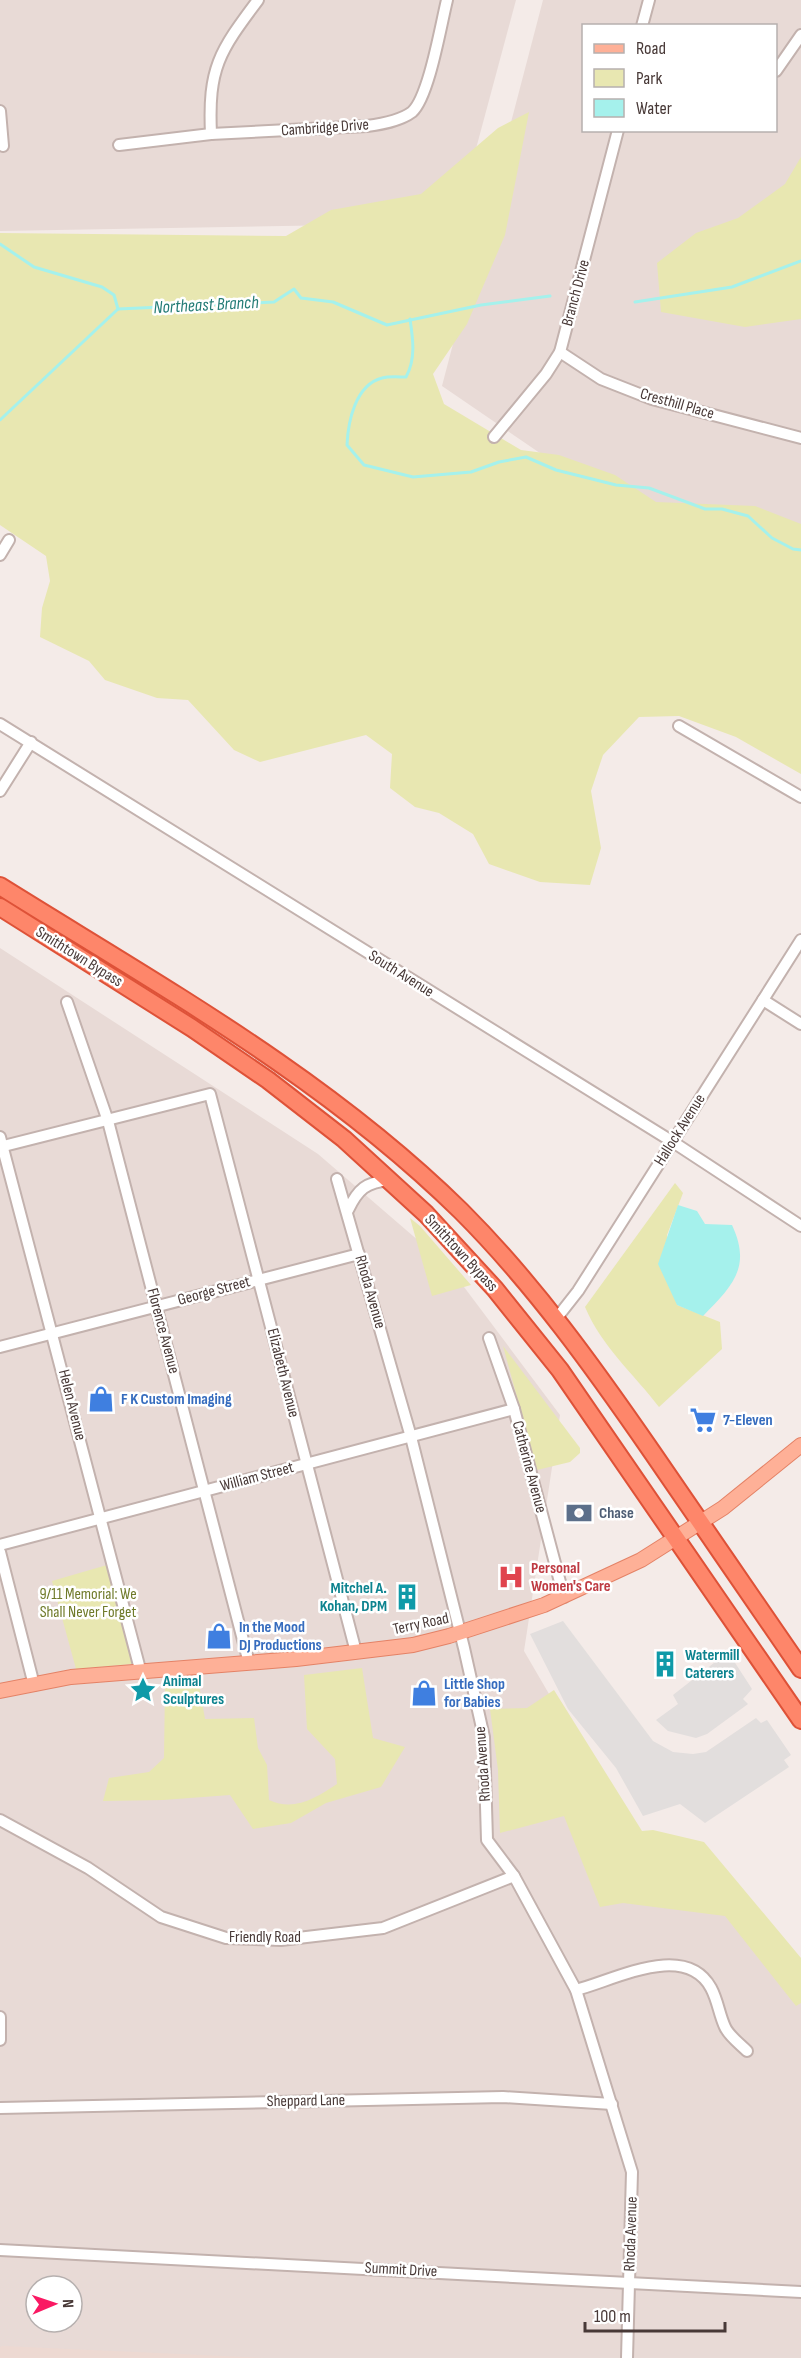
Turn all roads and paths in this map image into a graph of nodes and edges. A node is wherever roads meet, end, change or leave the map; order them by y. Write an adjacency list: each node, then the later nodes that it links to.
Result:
1 (258, 0): 9 (street)
2 (447, 0): 9 (street, Cambridge Drive)
3 (649, 0): 4 (street)
4 (643, 24)
5 (801, 35): 6 (street)
6 (777, 71)
7 (0, 111): 11 (street)
8 (617, 132): 12 (street, Branch Drive)
9 (211, 134): 10 (street, Cambridge Drive)
10 (119, 145)
11 (3, 146)
12 (560, 352): 13 (street, Branch Drive); 14 (street, Cresthill Place)
13 (494, 437)
14 (801, 438)
15 (9, 540): 16 (street)
16 (0, 555)
17 (0, 724): 19 (street, South Avenue)
18 (679, 726): 21 (street)
19 (31, 742): 20 (street); 29 (street, South Avenue)
20 (0, 791)
21 (801, 797)
22 (0, 886): 38 (highway, Smithtown Bypass)
23 (0, 908): 32 (highway, Smithtown Bypass)
24 (801, 940): 25 (street, Hallock Avenue)
25 (763, 1000): 27 (street); 29 (street, Hallock Avenue)
26 (67, 1002): 28 (street, Florence Avenue)
27 (801, 1024)
28 (108, 1121): 30 (street); 36 (street, Elizabeth Avenue); 37 (street, Florence Avenue)
29 (673, 1142): 34 (street, South Avenue); 38 (street, Hallock Avenue)
30 (1, 1144): 39 (street, Helen Avenue)
31 (337, 1179): 33 (street, Rhoda Avenue)
32 (390, 1180): 33 (street); 49 (highway, Smithtown Bypass)
33 (348, 1210): 35 (street, Rhoda Avenue)
34 (801, 1226)
35 (359, 1254): 36 (street, George Street); 43 (street, Rhoda Avenue)
36 (260, 1279): 37 (street, George Street); 45 (street, Elizabeth Avenue)
37 (156, 1306): 39 (street, George Street); 46 (street, Florence Avenue)
38 (556, 1319): 48 (highway, Smithtown Bypass)
39 (53, 1333): 41 (street, George Street); 47 (street, Helen Avenue)
40 (489, 1338): 42 (street, Catherine Avenue)
41 (0, 1347)
42 (514, 1409): 43 (street, William Street); 52 (street, Catherine Avenue)
43 (411, 1437): 45 (street, William Street); 53 (street, Rhoda Avenue)
44 (801, 1445): 48 (main road, Terry Road)
45 (306, 1464): 46 (street, William Street); 54 (street, Elizabeth Avenue)
46 (204, 1492): 47 (street, William Street); 55 (street, Florence Avenue)
47 (101, 1518): 50 (street, William Street); 57 (street, Helen Avenue)
48 (701, 1523): 49 (main road, Terry Road); 56 (highway, Smithtown Bypass)
49 (677, 1539): 52 (main road, Terry Road); 60 (highway, Smithtown Bypass)
50 (0, 1545)
51 (0, 1552): 58 (street)
52 (564, 1597): 53 (main road, Terry Road)
53 (461, 1633): 54 (main road, Terry Road); 62 (street, Rhoda Avenue)
54 (356, 1652): 55 (main road, Terry Road)
55 (249, 1663): 57 (main road, Terry Road)
56 (801, 1669)
57 (141, 1673): 58 (main road, Terry Road)
58 (34, 1685): 59 (main road, Terry Road)
59 (0, 1691)
60 (801, 1720)
61 (0, 1820): 62 (street, Friendly Road)
62 (514, 1876): 63 (street, Rhoda Avenue)
63 (576, 1990): 66 (street); 67 (street, Rhoda Avenue)
64 (0, 2017): 65 (street)
65 (0, 2040)
66 (747, 2051)
67 (612, 2104): 68 (street, Sheppard Lane); 70 (street, Rhoda Avenue)
68 (0, 2108)
69 (0, 2250): 70 (street, Summit Drive)
70 (629, 2282): 71 (street, Summit Drive); 72 (street, Rhoda Avenue)
71 (801, 2292)
72 (627, 2358)

